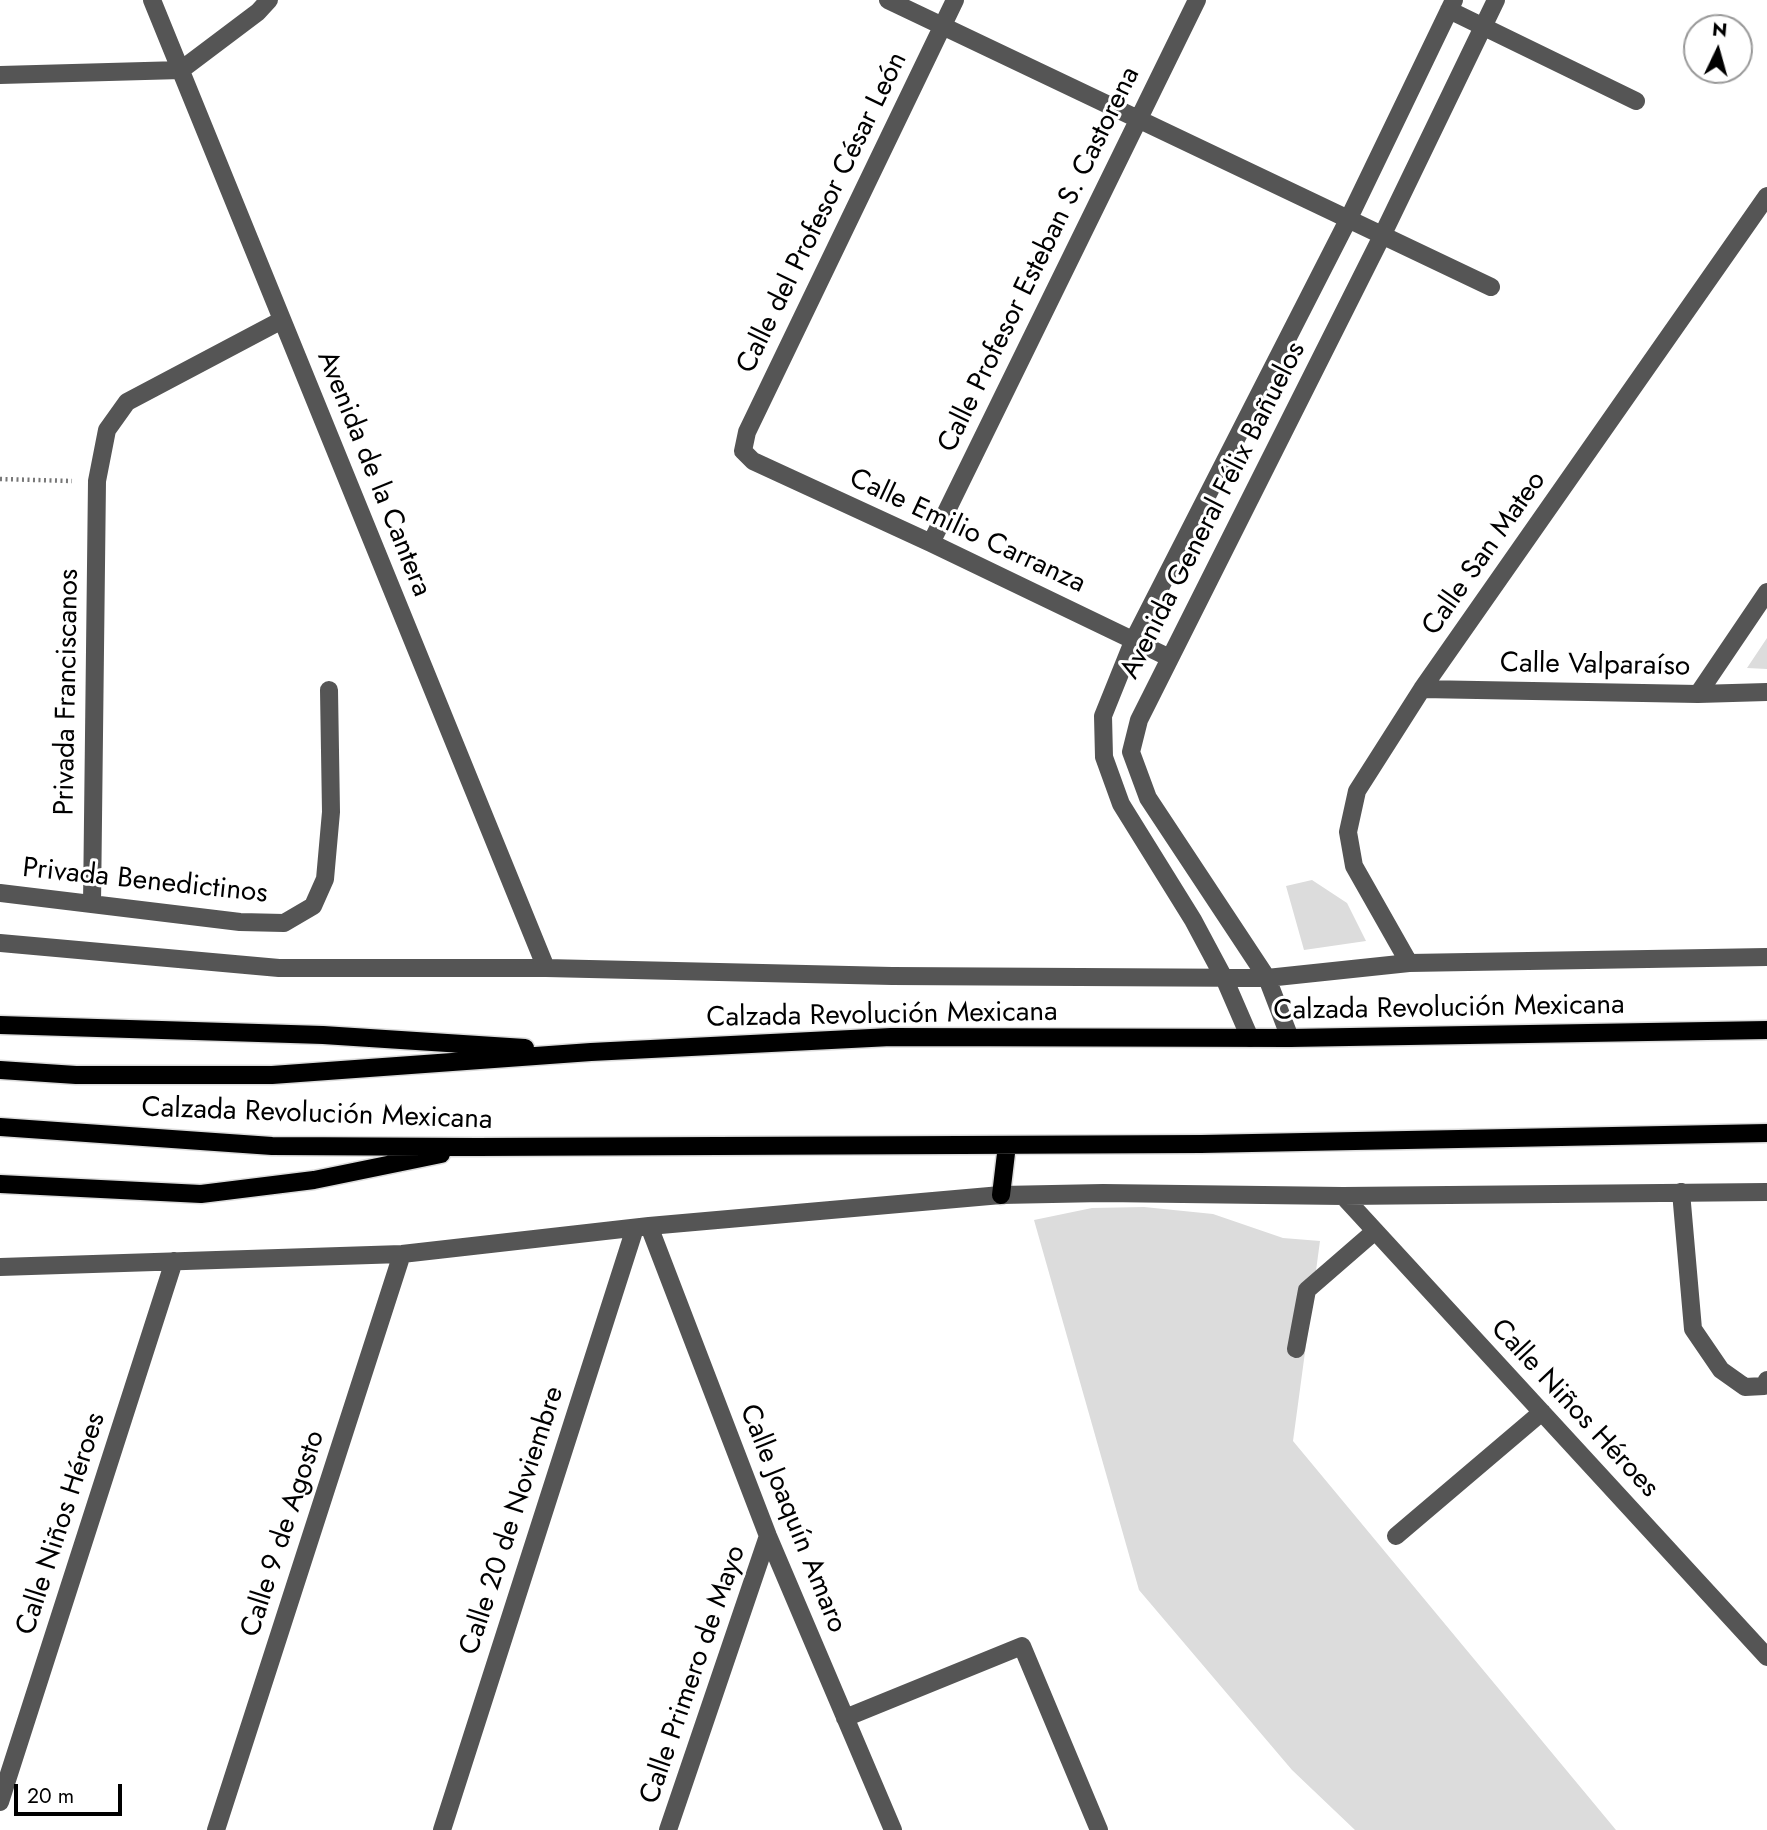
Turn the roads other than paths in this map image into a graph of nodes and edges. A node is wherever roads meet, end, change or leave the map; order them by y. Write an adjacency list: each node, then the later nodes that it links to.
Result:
1 (152, 0): 10 (street, Avenida de la Cantera)
2 (269, 0): 10 (street)
3 (888, 0): 8 (street)
4 (955, 0): 8 (street, Calle del Profesor César León)
5 (1197, 0): 13 (street, Calle Profesor Esteban S. Castorena)
6 (1496, 0): 9 (street, Avenida General Félix Bañuelos)
7 (1451, 5): 9 (street); 15 (street, Avenida General Félix Bañuelos)
8 (942, 26): 13 (street); 19 (street, Calle del Profesor César León)
9 (1483, 26): 12 (street); 16 (street, Avenida General Félix Bañuelos)
10 (181, 71): 11 (street); 18 (street, Avenida de la Cantera)
11 (0, 75)
12 (1636, 101)
13 (1138, 120): 15 (street); 20 (street, Calle Profesor Esteban S. Castorena)
14 (1767, 196): 24 (street, Calle San Mateo)
15 (1349, 218): 16 (street); 22 (street, Avenida General Félix Bañuelos)
16 (1381, 236): 17 (street); 23 (street, Avenida General Félix Bañuelos)
17 (1492, 287)
18 (282, 320): 31 (street, Privada Franciscanos); 35 (street, Avenida de la Cantera)
19 (743, 451): 20 (street, Calle Emilio Carranza)
20 (931, 543): 22 (street, Calle Emilio Carranza)
21 (1767, 592): 27 (street)
22 (1134, 639): 23 (street, Calle Emilio Carranza); 29 (street, Avenida General Félix Bañuelos)
23 (1170, 658): 28 (street, Avenida General Félix Bañuelos)
24 (1422, 689): 27 (street, Calle Valparaíso); 34 (street, Calle San Mateo)
25 (329, 690): 31 (street, Privada Benedictinos)
26 (1767, 692): 27 (street, Calle Valparaíso)
27 (1698, 694)
28 (1131, 752): 29 (street); 37 (street)
29 (1104, 757): 36 (street, Avenida General Félix Bañuelos)
30 (0, 893): 31 (street, Privada Benedictinos)
31 (92, 904)
32 (0, 943): 35 (street)
33 (1767, 957): 34 (street)
34 (1409, 963): 37 (street)
35 (545, 968): 36 (street)
36 (1224, 978): 37 (street); 40 (street, Avenida General Félix Bañuelos)
37 (1267, 978): 41 (street)
38 (0, 1025): 42 (main road)
39 (1767, 1030): 41 (main road, Calzada Revolución Mexicana)
40 (1250, 1038): 41 (main road, Calzada Revolución Mexicana); 42 (main road, Calzada Revolución Mexicana)
41 (1290, 1038)
42 (591, 1052): 43 (main road, Calzada Revolución Mexicana)
43 (0, 1070)
44 (0, 1127): 47 (main road, Calzada Revolución Mexicana)
45 (1767, 1133): 46 (main road, Calzada Revolución Mexicana)
46 (1007, 1145): 47 (main road, Calzada Revolución Mexicana); 51 (main road)
47 (477, 1147): 48 (main road)
48 (0, 1184)
49 (1681, 1192): 50 (street); 52 (street); 59 (street)
50 (1767, 1192)
51 (1001, 1195): 52 (street); 53 (street)
52 (1343, 1196): 54 (street, Calle Niños Héroes)
53 (642, 1227): 55 (street); 61 (street, Calle Joaquín Amaro); 67 (street, Calle 20 de Noviembre)
54 (1375, 1230): 58 (street); 60 (street, Calle Niños Héroes)
55 (402, 1254): 56 (street); 66 (street, Calle 9 de Agosto)
56 (174, 1261): 57 (street); 65 (street, Calle Niños Héroes)
57 (0, 1266)
58 (1296, 1349)
59 (1767, 1380)
60 (1542, 1412): 62 (street); 63 (street, Calle Niños Héroes)
61 (768, 1536): 64 (street, Calle Joaquín Amaro); 68 (street, Calle Primero de Mayo)
62 (1396, 1536)
63 (1767, 1657)
64 (845, 1718): 69 (street, Calle Joaquín Amaro); 70 (street)
65 (0, 1802)
66 (216, 1830)
67 (442, 1830)
68 (668, 1830)
69 (892, 1830)
70 (1099, 1830)

